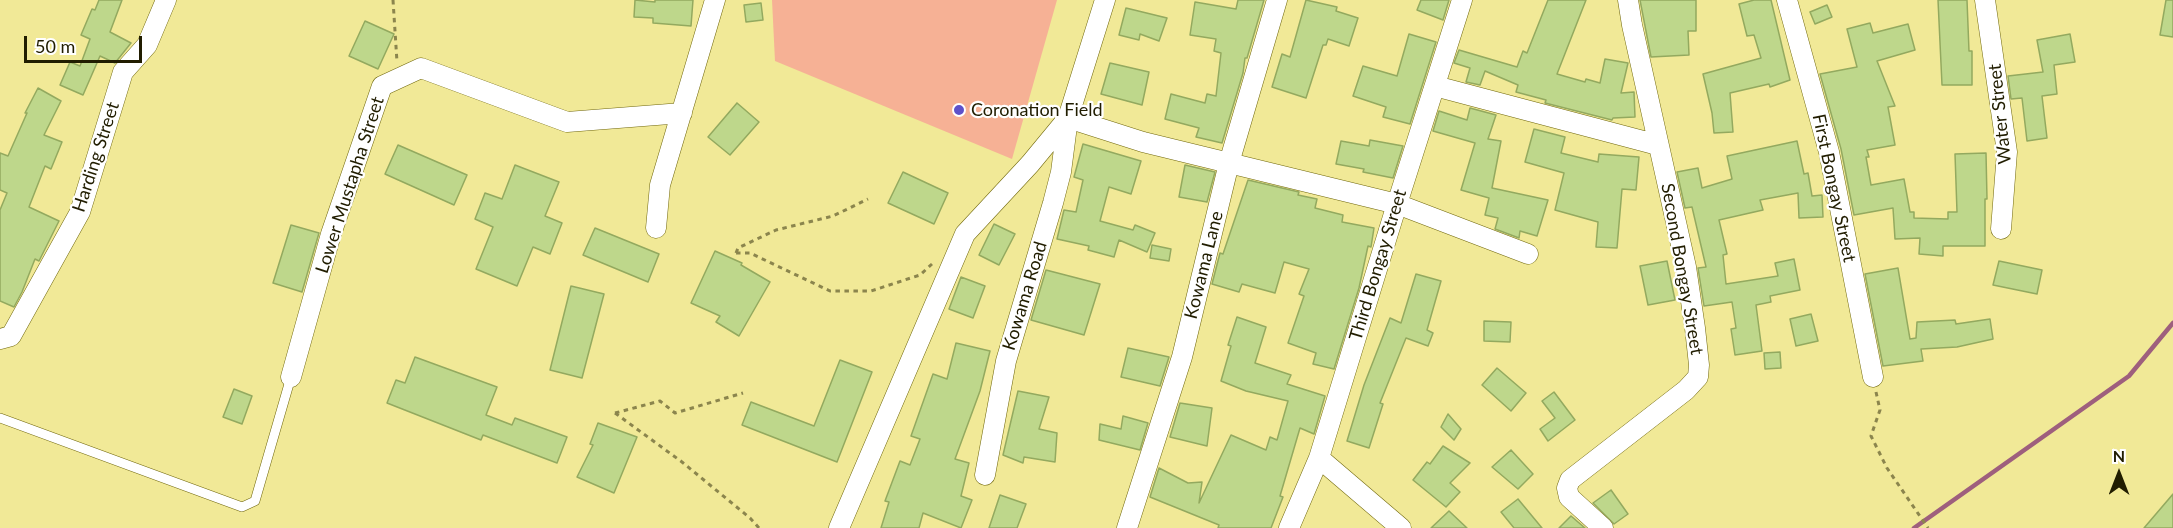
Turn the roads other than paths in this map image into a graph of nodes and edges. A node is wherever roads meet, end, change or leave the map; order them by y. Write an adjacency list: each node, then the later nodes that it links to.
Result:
1 (166, 0): 18 (street, Harding Street)
2 (715, 0): 10 (street)
3 (1105, 0): 11 (street)
4 (1277, 0): 13 (street, Kowama Lane)
5 (1462, 0): 9 (street, Third Bongay Street)
6 (1628, 0): 12 (street, Second Bongay Street)
7 (1787, 0): 20 (street, First Bongay Street)
8 (1985, 0): 16 (street, Water Street)
9 (1435, 86): 12 (street); 14 (street, Third Bongay Street)
10 (682, 113): 15 (street); 19 (street, Lower Mustapha Street)
11 (1068, 118): 13 (street); 23 (street, Kowama Road); 24 (street)
12 (1658, 145): 28 (street, Second Bongay Street)
13 (1228, 163): 14 (street); 25 (street, Kowama Lane)
14 (1396, 204): 17 (street); 22 (street, Third Bongay Street)
15 (656, 228)
16 (2001, 229)
17 (1528, 254)
18 (0, 339)
19 (291, 377): 21 (lane)
20 (1873, 377)
21 (0, 418)
22 (1319, 458): 26 (street, Third Bongay Street); 27 (street)
23 (985, 475)
24 (839, 528)
25 (1127, 528)
26 (1289, 528)
27 (1401, 528)
28 (1603, 528)

